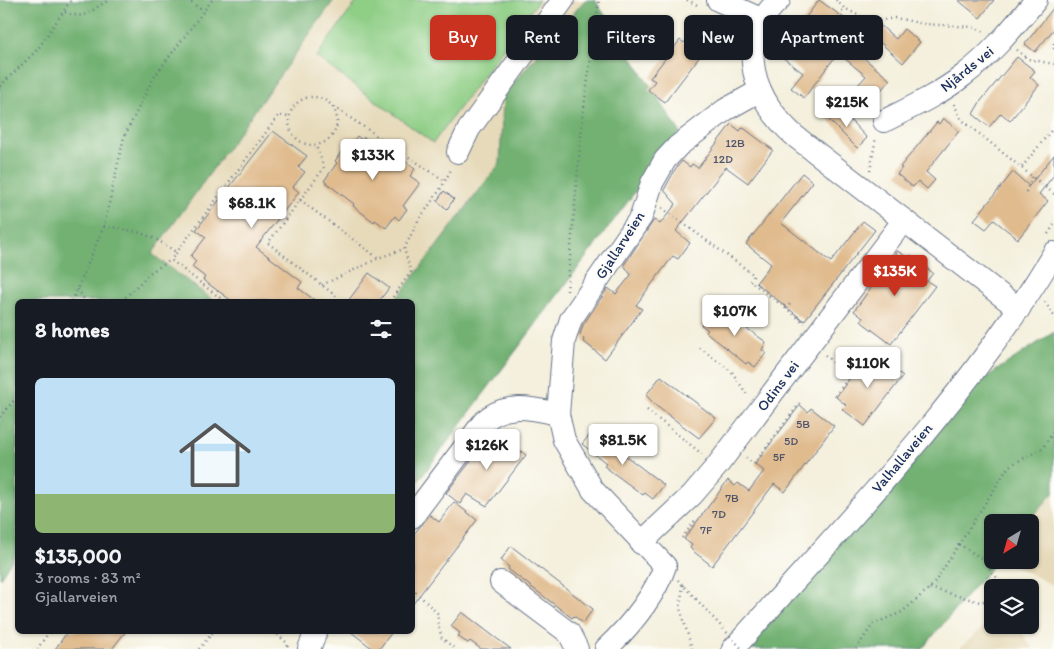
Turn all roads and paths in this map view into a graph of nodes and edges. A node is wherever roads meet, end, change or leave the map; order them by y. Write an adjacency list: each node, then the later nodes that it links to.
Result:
1 (70, 0): 13 (path)
2 (110, 0): 13 (path)
3 (187, 0): 12 (path)
4 (212, 0): 12 (path)
5 (563, 0): 29 (street)
6 (599, 0): 58 (path)
7 (718, 0): 16 (street)
8 (779, 0): 14 (street)
9 (836, 0): 11 (path)
10 (1036, 0): 17 (street, Njårds vei)
11 (844, 8): 15 (path); 17 (path)
12 (204, 11): 39 (path)
13 (64, 12): 21 (path)
14 (767, 15)
15 (839, 15)
16 (763, 20): 23 (street)
17 (1001, 41): 20 (path); 22 (street, Njårds vei)
18 (1054, 43): 19 (path)
19 (1054, 49)
20 (1054, 64)
21 (0, 86)
22 (947, 87): 26 (street, Njårds vei); 30 (path)
23 (759, 91): 37 (street, Gjallarveien); 38 (street)
24 (332, 106): 25 (path); 28 (path); 33 (path)
25 (288, 117): 28 (path); 41 (path)
26 (884, 121): 32 (path)
27 (1054, 127): 30 (path)
28 (316, 146): 36 (path)
29 (458, 152): 33 (path)
30 (1022, 167): 31 (path)
31 (1032, 176): 34 (path); 35 (path)
32 (869, 177)
33 (445, 181): 40 (path)
34 (1026, 192)
35 (1054, 194)
36 (300, 200): 43 (path); 45 (path)
37 (647, 202): 55 (path); 58 (street, Gjallarveien)
38 (904, 220): 56 (street); 59 (street, Odins vei)
39 (104, 226): 41 (path); 46 (path)
40 (404, 249): 43 (path); 53 (path)
41 (178, 253): 44 (path)
42 (1054, 254): 56 (street, Valhallaveien)
43 (378, 258): 45 (path)
44 (172, 260): 51 (path); 52 (path)
45 (322, 285): 47 (path)
46 (78, 289): 49 (path); 50 (path)
47 (336, 296)
48 (1039, 296): 57 (path)
49 (73, 299)
50 (84, 299)
51 (124, 299)
52 (221, 299)
53 (391, 299)
54 (790, 304): 55 (path)
55 (786, 309): 59 (path)
56 (1019, 309): 93 (street, Valhallaveien)
57 (1054, 316)
58 (571, 320): 68 (street, Gjallarveien)
59 (814, 338): 62 (path); 67 (street, Odins vei)
60 (700, 348): 67 (path)
61 (867, 353): 62 (path)
62 (849, 377): 63 (path)
63 (835, 396)
64 (15, 400): 69 (path)
65 (800, 404): 71 (path)
66 (647, 410): 72 (path)
67 (759, 412): 71 (street, Odins vei)
68 (558, 414): 73 (street); 74 (street, Gjallarveien)
69 (0, 417)
70 (1054, 431): 75 (path)
71 (732, 447): 72 (street, Odins vei)
72 (717, 466): 74 (street, Odins vei)
73 (415, 512)
74 (642, 542): 91 (street, Gjallarveien)
75 (959, 544): 76 (path); 78 (path)
76 (998, 579)
77 (502, 582): 90 (street)
78 (930, 588): 80 (path); 95 (path)
79 (415, 591): 89 (path)
80 (984, 601)
81 (48, 634): 85 (path)
82 (212, 634): 86 (path)
83 (277, 634): 87 (path)
84 (315, 634): 88 (street)
85 (37, 649)
86 (199, 649)
87 (288, 649)
88 (309, 649)
89 (455, 649)
90 (577, 649)
91 (606, 649)
92 (692, 649): 94 (path, bridge)
93 (733, 649)
94 (742, 649)
95 (856, 649)

